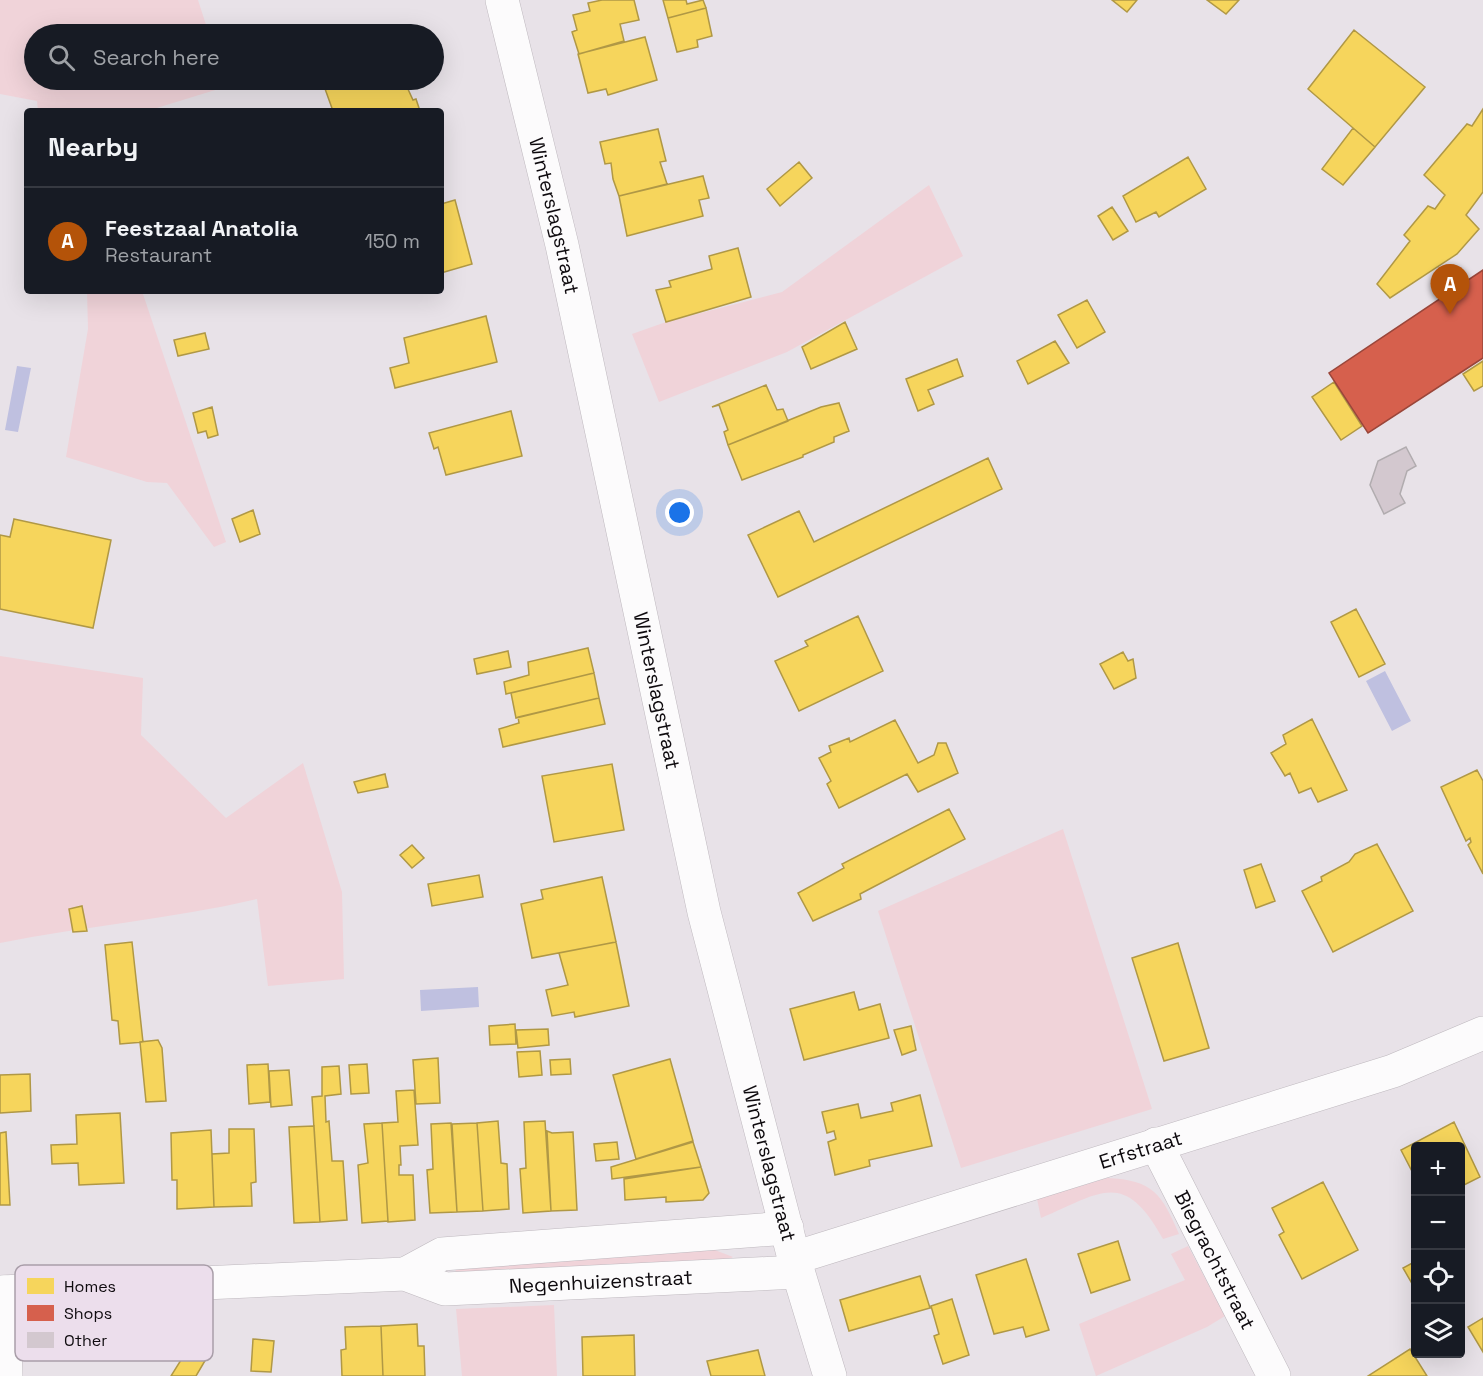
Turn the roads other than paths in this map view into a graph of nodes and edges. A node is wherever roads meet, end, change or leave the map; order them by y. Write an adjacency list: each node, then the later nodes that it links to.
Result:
1 (502, 0): 4 (street, Winterslagstraat)
2 (1483, 1033): 3 (street, Erfstraat)
3 (1156, 1144): 4 (street, Erfstraat); 10 (street, Biegrachtstraat)
4 (793, 1253): 5 (street, Negenhuizenstraat); 5 (street, Negenhuizenstraat); 9 (street, Winterslagstraat)
5 (405, 1274): 6 (street, Negenhuizenstraat)
6 (213, 1283)
7 (2, 1292): 8 (street)
8 (6, 1376)
9 (830, 1376)
10 (1274, 1376)

